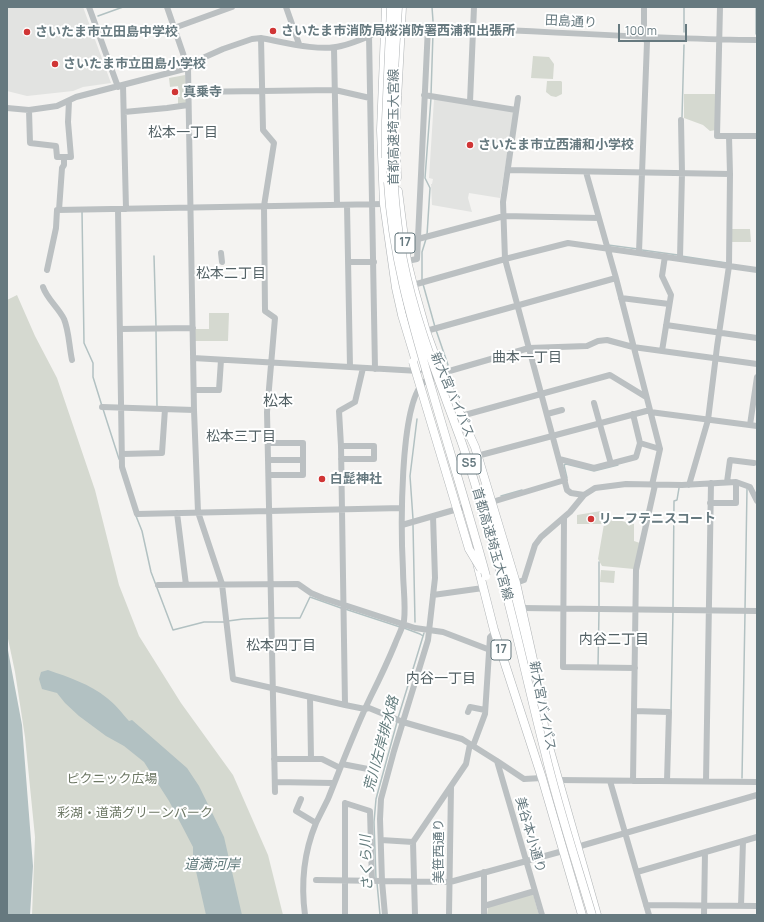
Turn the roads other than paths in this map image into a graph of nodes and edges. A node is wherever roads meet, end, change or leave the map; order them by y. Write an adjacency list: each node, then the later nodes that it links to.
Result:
1 (90, 7): 25 (street)
2 (167, 7): 14 (street)
3 (232, 7): 14 (street)
4 (286, 7): 22 (street)
5 (386, 7): 16 (highway, 新大宮バイパス / 17)
6 (391, 7): 157 (highway, 首都高速埼玉大宮線 / S5, bridge)
7 (398, 7): 177 (highway, 首都高速埼玉大宮線 / S5, bridge)
8 (402, 7): 12 (highway, 新大宮バイパス / 17)
9 (474, 7): 15 (street)
10 (644, 7): 18 (street)
11 (720, 7): 20 (street)
12 (401, 26): 13 (street, 田島通り); 16 (street, 田島通り); 66 (highway, 新大宮バイパス / 17)
13 (428, 27): 15 (street, 田島通り); 29 (street)
14 (174, 28): 24 (street)
15 (473, 28): 18 (street, 田島通り); 33 (street)
16 (384, 30): 17 (street, 田島通り); 49 (highway, 新大宮バイパス / 17)
17 (369, 35): 23 (street, 田島通り); 30 (street)
18 (644, 37): 20 (street, 田島通り); 45 (street)
19 (261, 38): 22 (street); 24 (street); 27 (street)
20 (719, 40): 21 (street, 田島通り); 40 (street)
21 (757, 40)
22 (298, 44): 23 (street)
23 (334, 48): 26 (street)
24 (188, 68): 25 (street); 28 (street)
25 (120, 86): 32 (street); 38 (street)
26 (335, 90): 27 (street); 30 (street); 50 (street)
27 (262, 91): 28 (street); 52 (street)
28 (188, 92): 34 (street)
29 (424, 95): 33 (street); 59 (street)
30 (370, 98): 48 (street)
31 (518, 98): 37 (street)
32 (69, 101): 36 (street); 42 (street)
33 (470, 102): 37 (street)
34 (188, 105): 38 (street); 53 (street)
35 (7, 108): 36 (street)
36 (29, 110): 42 (street)
37 (516, 110): 43 (street)
38 (124, 112): 55 (street)
39 (681, 120): 46 (street)
40 (729, 136): 41 (street); 47 (street)
41 (757, 136)
42 (64, 157): 56 (street)
43 (508, 170): 44 (street); 57 (street)
44 (586, 172): 45 (street); 58 (street)
45 (641, 173): 46 (street); 61 (street)
46 (682, 173): 47 (street); 64 (street)
47 (730, 174): 70 (street)
48 (373, 204): 49 (street); 51 (street); 69 (street)
49 (384, 204): 79 (highway, 新大宮バイパス / 17)
50 (337, 205): 51 (street); 52 (street)
51 (347, 205): 68 (street)
52 (264, 206): 53 (street); 93 (street)
53 (190, 208): 55 (street); 81 (street)
54 (118, 209): 55 (street); 56 (street); 82 (street)
55 (126, 209)
56 (60, 210): 71 (street)
57 (504, 216): 58 (street); 59 (street); 65 (street)
58 (599, 218): 60 (street)
59 (418, 239): 66 (street)
60 (607, 248): 61 (street); 65 (street); 73 (street)
61 (639, 252): 63 (street)
62 (221, 253): 67 (street)
63 (665, 256): 64 (street); 77 (street)
64 (680, 258): 70 (street)
65 (506, 259): 74 (street); 78 (street)
66 (407, 261): 74 (highway, 新大宮バイパス / 17)
67 (222, 262)
68 (348, 262): 69 (street); 95 (street)
69 (374, 262): 97 (street)
70 (729, 266): 72 (street); 84 (street)
71 (47, 270)
72 (757, 270)
73 (616, 278): 76 (street); 78 (street)
74 (419, 283): 83 (highway, 新大宮バイパス / 17)
75 (42, 287): 91 (street)
76 (621, 298): 77 (street); 86 (street)
77 (669, 304): 80 (street)
78 (518, 305): 83 (street); 87 (street)
79 (402, 315): 98 (highway, 新大宮バイパス / 17); 157 (highway, S5, bridge)
80 (666, 325): 84 (street); 88 (street)
81 (193, 328): 82 (street); 89 (street)
82 (120, 329): 109 (street)
83 (432, 329): 99 (highway, 新大宮バイパス / 17)
84 (719, 332): 85 (street); 90 (street)
85 (757, 338)
86 (633, 347): 87 (street); 88 (street); 104 (street)
87 (530, 348): 99 (street); 103 (street)
88 (662, 351): 90 (street)
89 (193, 358): 92 (street); 102 (street)
90 (715, 358): 94 (street); 117 (street)
91 (72, 360)
92 (221, 360): 93 (street); 102 (street)
93 (271, 362): 95 (street); 122 (street)
94 (757, 364)
95 (350, 367): 96 (street)
96 (363, 368): 97 (street); 124 (street)
97 (375, 369): 98 (street)
98 (419, 371): 101 (highway, 新大宮バイパス / 17)
99 (441, 372): 101 (street); 116 (highway, 新大宮バイパス / 17)
100 (757, 377): 119 (street)
101 (423, 383): 105 (street); 108 (highway, 新大宮バイパス / 17)
102 (194, 390): 111 (street)
103 (542, 394): 104 (street); 114 (street); 116 (street)
104 (646, 397): 113 (street)
105 (414, 401): 108 (street); 148 (street)
106 (594, 403): 118 (street)
107 (102, 407): 109 (street)
108 (430, 407): 149 (highway, 新大宮バイパス / 17)
109 (121, 408): 110 (street); 127 (street)
110 (165, 409): 111 (street); 127 (street)
111 (194, 410): 152 (street)
112 (562, 410): 114 (street)
113 (650, 411): 115 (street); 117 (street); 126 (street)
114 (547, 414): 121 (street)
115 (633, 414): 118 (street); 123 (street)
116 (461, 416): 125 (highway, 新大宮バイパス / 17)
117 (708, 420): 119 (street); 142 (street)
118 (600, 423): 121 (street); 134 (street)
119 (750, 425): 120 (street)
120 (757, 426)
121 (553, 435): 128 (street); 130 (street)
122 (268, 443): 131 (street); 132 (street)
123 (640, 443): 126 (street); 134 (street)
124 (341, 446): 129 (street); 129 (street)
125 (475, 447): 128 (highway, 新大宮バイパス / 17); 177 (highway, 17, bridge)
126 (660, 449): 141 (street)
127 (122, 454): 153 (street)
128 (477, 456): 146 (highway, 新大宮バイパス / 17)
129 (341, 459): 150 (street)
130 (559, 459): 134 (street); 136 (street)
131 (268, 460): 132 (street); 135 (street)
132 (302, 460): 135 (street)
133 (754, 463): 137 (street)
134 (611, 464)
135 (269, 475): 151 (street)
136 (565, 480): 144 (street); 146 (street)
137 (727, 482): 138 (street); 139 (street)
138 (736, 482): 143 (street); 147 (street)
139 (711, 483): 142 (street); 147 (street)
140 (757, 484): 143 (street)
141 (653, 485): 142 (street); 144 (street); 168 (street)
142 (689, 485)
143 (750, 487): 145 (street)
144 (584, 495): 155 (street)
145 (757, 501)
146 (492, 502): 158 (highway, 新大宮バイパス / 17)
147 (710, 503): 169 (street)
148 (402, 508): 150 (street); 156 (street)
149 (461, 508): 154 (street); 163 (highway, 新大宮バイパス / 17)
150 (342, 510): 151 (street); 165 (street)
151 (269, 511): 152 (street); 160 (street)
152 (198, 512): 153 (street); 159 (street)
153 (177, 513): 162 (street)
154 (433, 516): 156 (street); 164 (street)
155 (564, 518): 158 (street); 167 (street)
156 (402, 525): 171 (street)
157 (486, 576): 235 (highway, 首都高速埼玉大宮線 / S5)
158 (516, 583): 166 (highway, 新大宮バイパス / 17)
159 (222, 584): 160 (street); 162 (street); 176 (street)
160 (270, 584): 165 (street); 176 (street)
161 (158, 585): 162 (street)
162 (186, 585)
163 (484, 588): 164 (street); 173 (highway, 新大宮バイパス / 17)
164 (433, 595): 172 (street)
165 (344, 608): 171 (street); 179 (street)
166 (522, 608): 167 (street); 192 (highway, 新大宮バイパス / 17)
167 (563, 609): 168 (street); 175 (street)
168 (636, 610): 169 (street); 175 (street)
169 (709, 611): 170 (street); 196 (street)
170 (757, 611)
171 (402, 626): 172 (street); 180 (street)
172 (425, 629): 174 (street); 184 (street)
173 (495, 632): 174 (street); 191 (highway, 新大宮バイパス / 17)
174 (490, 650): 181 (street)
175 (635, 668): 182 (street)
176 (272, 688): 178 (street); 186 (street)
177 (530, 689): 236 (highway, 首都高速埼玉大宮線 / S5, bridge)
178 (310, 697): 179 (street); 187 (street)
179 (345, 705): 180 (street)
180 (365, 709): 184 (street); 190 (street)
181 (485, 710): 183 (street); 185 (street)
182 (634, 711): 194 (street); 195 (street)
183 (468, 712)
184 (400, 721): 185 (street); 207 (street)
185 (472, 745): 189 (street); 200 (street)
186 (274, 759): 187 (street); 197 (street)
187 (311, 759): 190 (street)
188 (376, 760): 190 (street)
189 (497, 761): 191 (street); 213 (street, 美谷本小通り)
190 (341, 766): 199 (street)
191 (542, 778): 211 (highway, 新大宮バイパス / 17)
192 (558, 780): 193 (street); 210 (highway, 新大宮バイパス / 17)
193 (610, 780): 194 (street); 205 (street)
194 (633, 781): 195 (street)
195 (667, 781): 196 (street)
196 (706, 781): 198 (street)
197 (274, 782): 199 (street); 201 (street)
198 (757, 782)
199 (333, 783): 204 (street)
200 (450, 787): 209 (street); 220 (street, 美笹西通り)
201 (275, 792)
202 (757, 795): 205 (street)
203 (301, 799): 204 (street)
204 (316, 823): 227 (street)
205 (625, 833): 210 (street); 215 (street)
206 (757, 836): 208 (street)
207 (381, 840): 209 (street); 218 (street)
208 (744, 841): 212 (street); 225 (street)
209 (413, 842): 219 (street)
210 (577, 847): 237 (highway, 新大宮バイパス / 17)
211 (563, 850): 213 (street); 234 (highway, 新大宮バイパス / 17)
212 (705, 852): 215 (street); 224 (street)
213 (526, 860): 214 (street); 221 (street, 美谷本小通り)
214 (484, 872): 220 (street); 223 (street)
215 (637, 872): 222 (street)
216 (316, 880): 217 (street)
217 (345, 880): 218 (street); 218 (street); 228 (street)
218 (377, 881): 219 (street); 229 (street)
219 (414, 882): 220 (street); 230 (street)
220 (450, 882): 231 (street, 美笹西通り)
221 (535, 892): 223 (street); 233 (street, 美谷本小通り)
222 (646, 905): 224 (street); 238 (street)
223 (484, 906): 232 (street)
224 (704, 906): 225 (street); 239 (street)
225 (741, 906): 226 (street)
226 (757, 906)
227 (305, 915)
228 (345, 915)
229 (385, 915)
230 (415, 915)
231 (449, 915)
232 (484, 915)
233 (542, 915)
234 (582, 915)
235 (586, 915)
236 (592, 915)
237 (597, 915)
238 (649, 915)
239 (704, 915)

